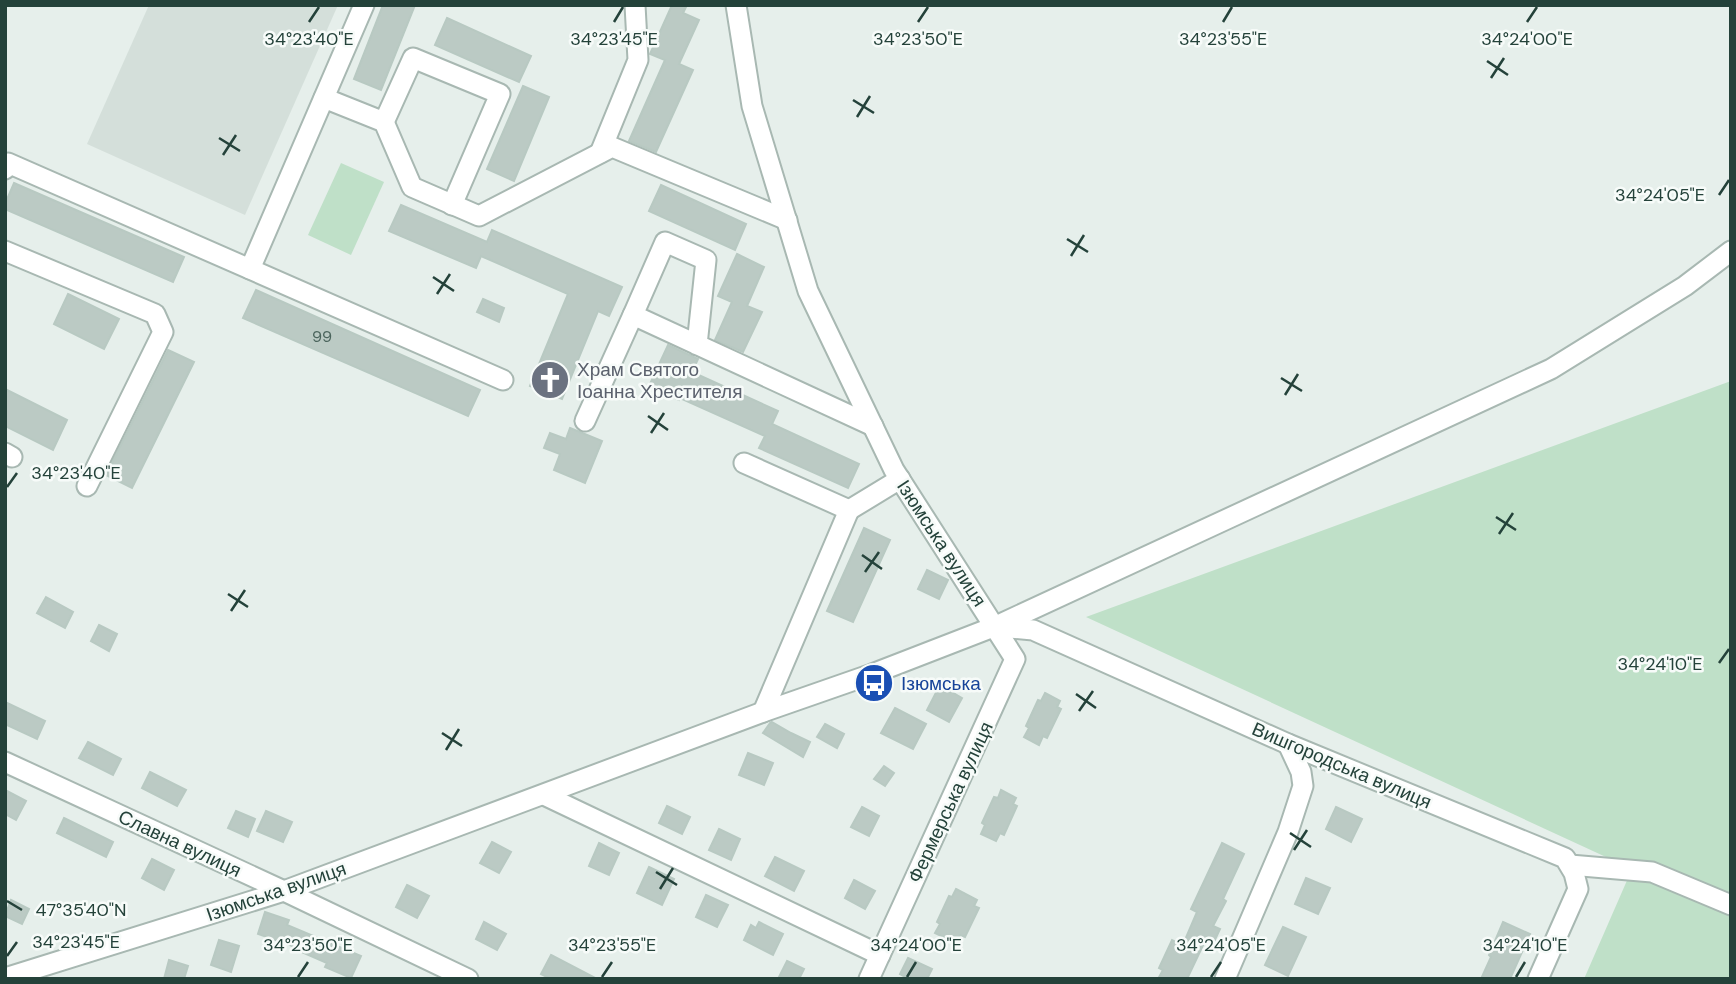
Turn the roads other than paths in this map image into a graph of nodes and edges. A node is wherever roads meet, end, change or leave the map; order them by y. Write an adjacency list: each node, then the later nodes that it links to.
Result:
1 (364, 5): 4 (street)
2 (635, 5): 6 (street)
3 (736, 5): 9 (street, Ізюмська вулиця)
4 (324, 99): 5 (street); 12 (street)
5 (384, 122): 8 (street); 8 (street)
6 (600, 153): 8 (street); 9 (street)
7 (5, 169): 12 (street)
8 (452, 205)
9 (787, 220): 17 (street, Ізюмська вулиця)
10 (5, 251): 20 (street)
11 (1731, 251): 22 (street)
12 (250, 269): 15 (street)
13 (634, 315): 14 (street); 14 (street); 16 (street)
14 (697, 345): 17 (street)
15 (503, 380)
16 (585, 422)
17 (873, 426): 19 (street, Ізюмська вулиця)
18 (744, 463): 21 (street)
19 (900, 479): 21 (street); 22 (street, Ізюмська вулиця)
20 (88, 486)
21 (849, 510): 23 (street)
22 (996, 626): 23 (street, Ізюмська вулиця); 24 (street, Вишгородська вулиця); 30 (street, Фермерська вулиця)
23 (763, 712): 26 (street, Ізюмська вулиця)
24 (1288, 744): 27 (street, Вишгородська вулиця); 34 (street)
25 (5, 762): 28 (street, Славна вулиця)
26 (544, 795): 28 (street, Ізюмська вулиця); 30 (street)
27 (1570, 865): 29 (street); 35 (street)
28 (284, 891): 31 (street, Ізюмська вулиця); 32 (street, Славна вулиця)
29 (1731, 905)
30 (880, 955): 33 (street, Фермерська вулиця)
31 (5, 978)
32 (468, 979)
33 (869, 979)
34 (1225, 979)
35 (1538, 979)

